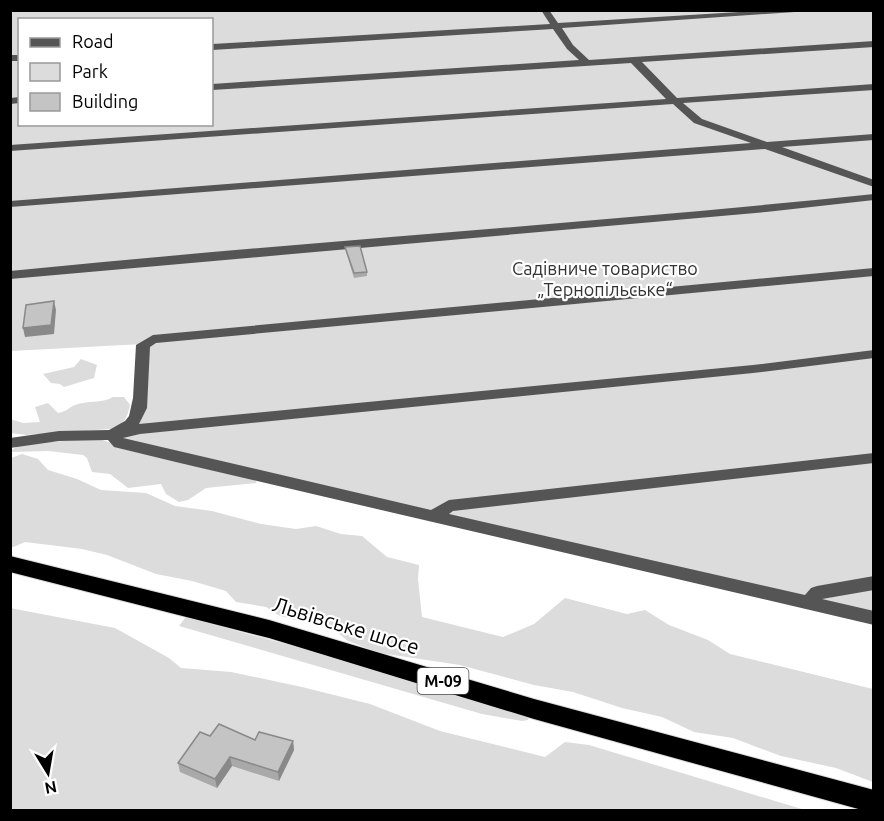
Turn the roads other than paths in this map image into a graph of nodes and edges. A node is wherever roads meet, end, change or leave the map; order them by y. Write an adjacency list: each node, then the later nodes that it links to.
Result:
1 (545, 10): 3 (street)
2 (820, 10): 3 (street)
3 (557, 27): 5 (street); 7 (street)
4 (873, 44): 6 (street)
5 (213, 47)
6 (631, 59): 7 (street); 10 (street)
7 (586, 62): 8 (street)
8 (213, 87)
9 (873, 87): 10 (street)
10 (672, 100): 12 (street); 13 (street)
11 (873, 137): 12 (street)
12 (765, 145): 14 (street); 16 (street)
13 (10, 148)
14 (873, 184)
15 (873, 197): 18 (street)
16 (10, 204)
17 (873, 272): 20 (street)
18 (10, 275)
19 (873, 354): 20 (street)
20 (112, 435): 21 (street); 23 (street)
21 (10, 443)
22 (873, 458): 23 (street)
23 (434, 516): 26 (street)
24 (10, 564): 28 (highway, Львівське шосе / М-09)
25 (873, 584): 26 (street)
26 (809, 603): 27 (street)
27 (873, 618)
28 (873, 802)

